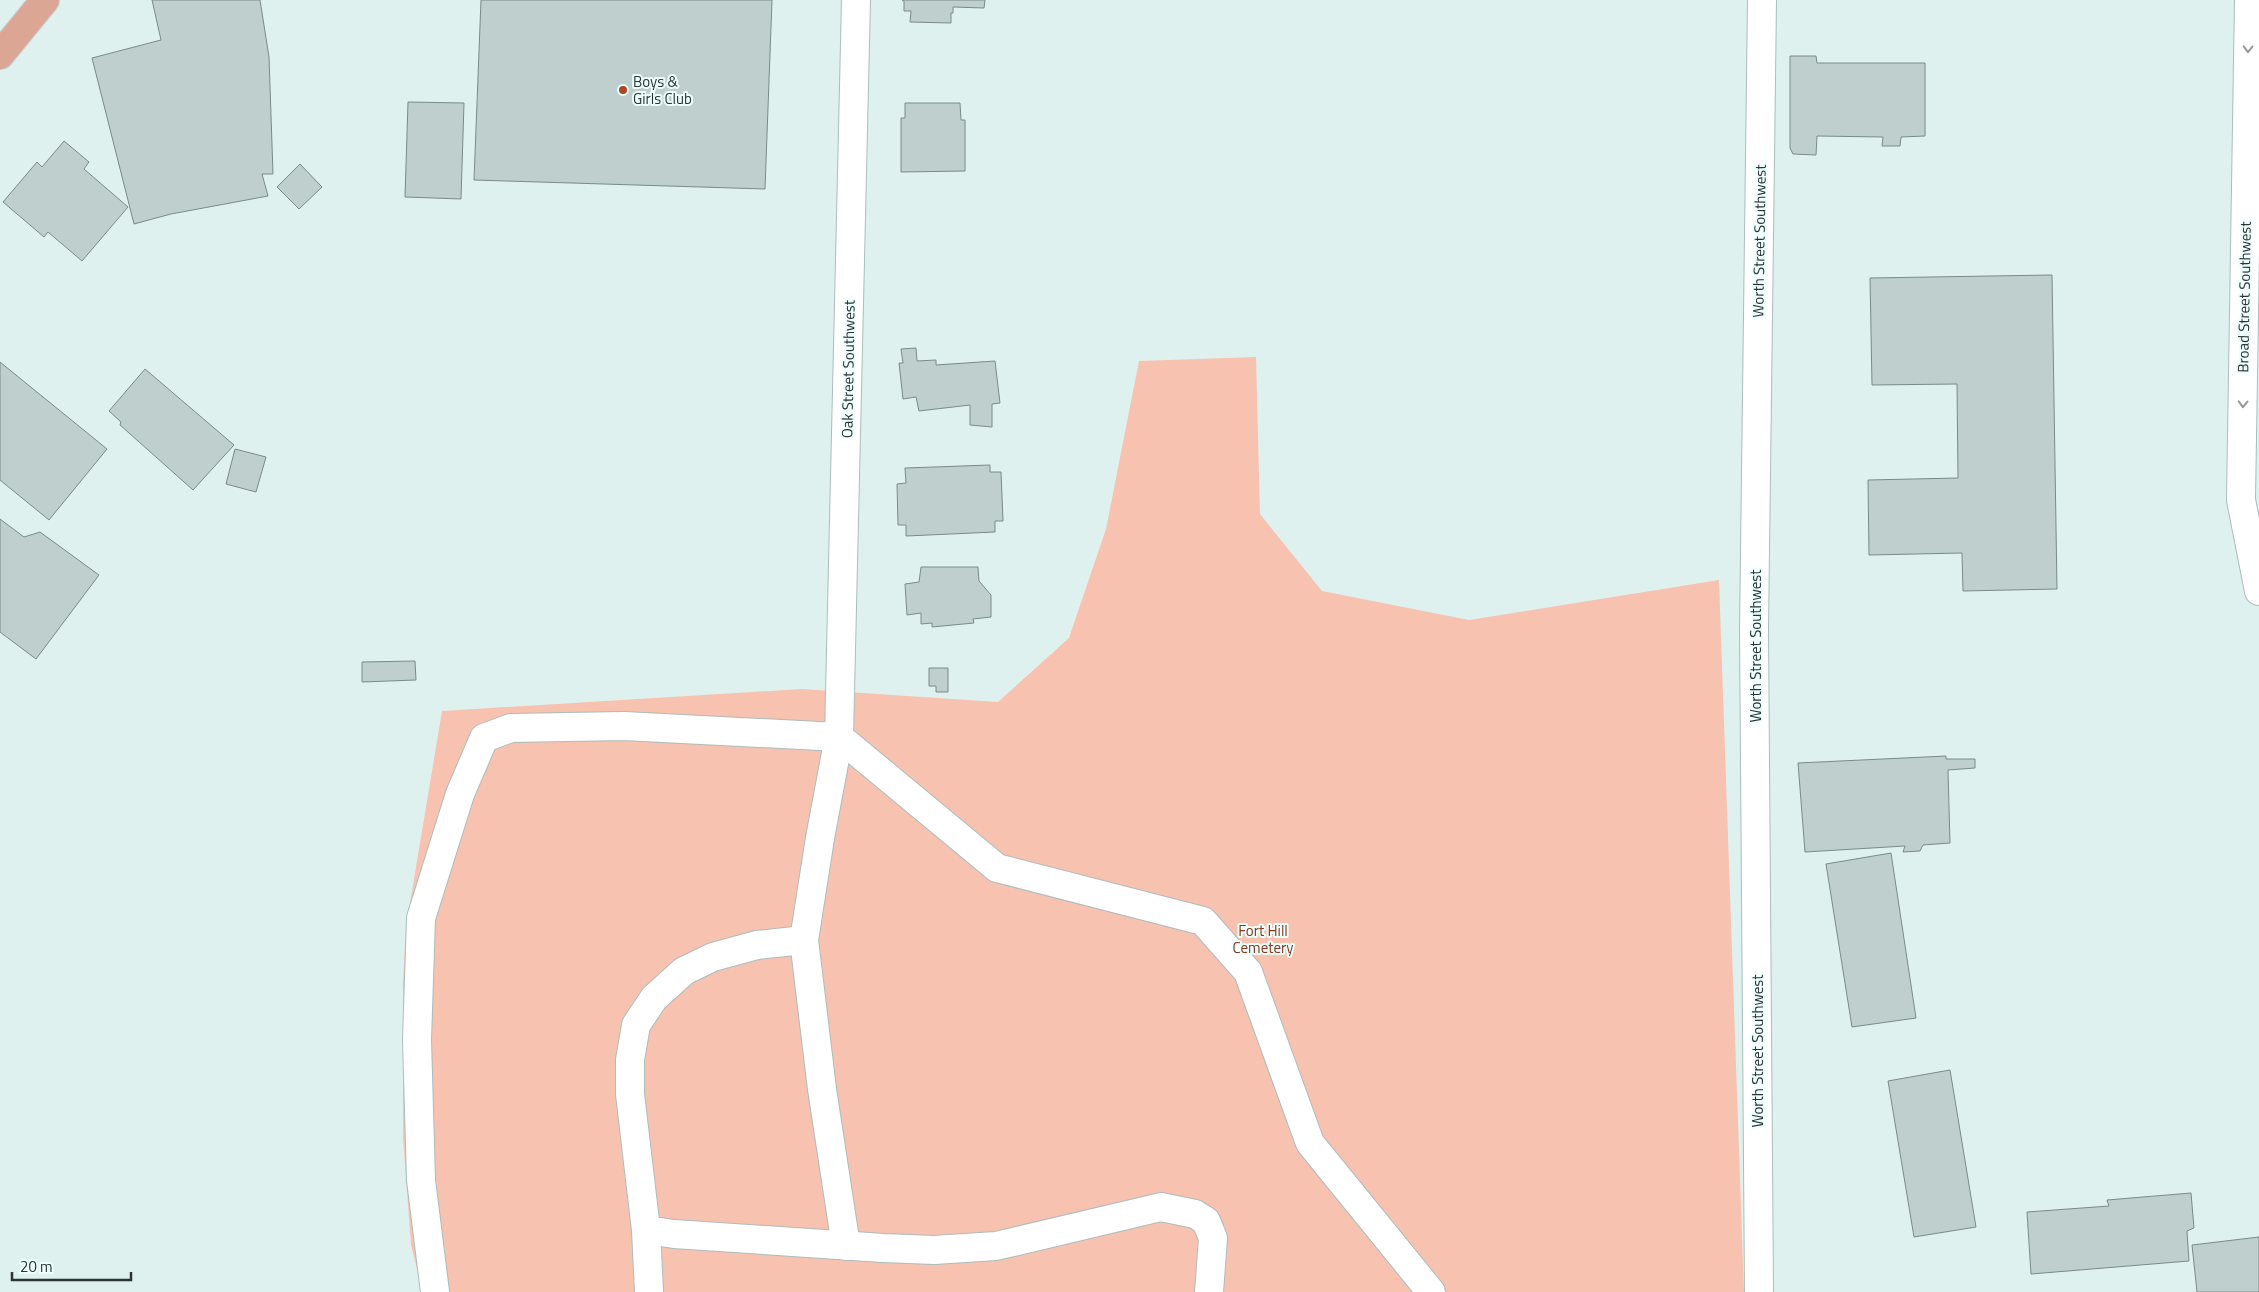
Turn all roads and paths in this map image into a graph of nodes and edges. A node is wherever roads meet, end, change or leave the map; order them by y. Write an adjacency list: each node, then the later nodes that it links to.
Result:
1 (45, 0): 5 (main road)
2 (856, 0): 8 (street, Oak Street Southwest)
3 (1762, 0): 16 (street, Worth Street Southwest)
4 (2249, 0): 6 (street, Broad Street Southwest, one-way to 6)
5 (0, 55)
6 (2251, 355): 7 (street, Broad Street Southwest, one-way to 7)
7 (2259, 591)
8 (839, 737): 9 (street, Oak Street Southwest); 12 (street); 15 (street)
9 (804, 940): 10 (street); 11 (street, Oak Street Southwest)
10 (646, 1230): 11 (street); 13 (street)
11 (846, 1246): 14 (street)
12 (435, 1292)
13 (648, 1292)
14 (1209, 1292)
15 (1431, 1292)
16 (1759, 1292)

